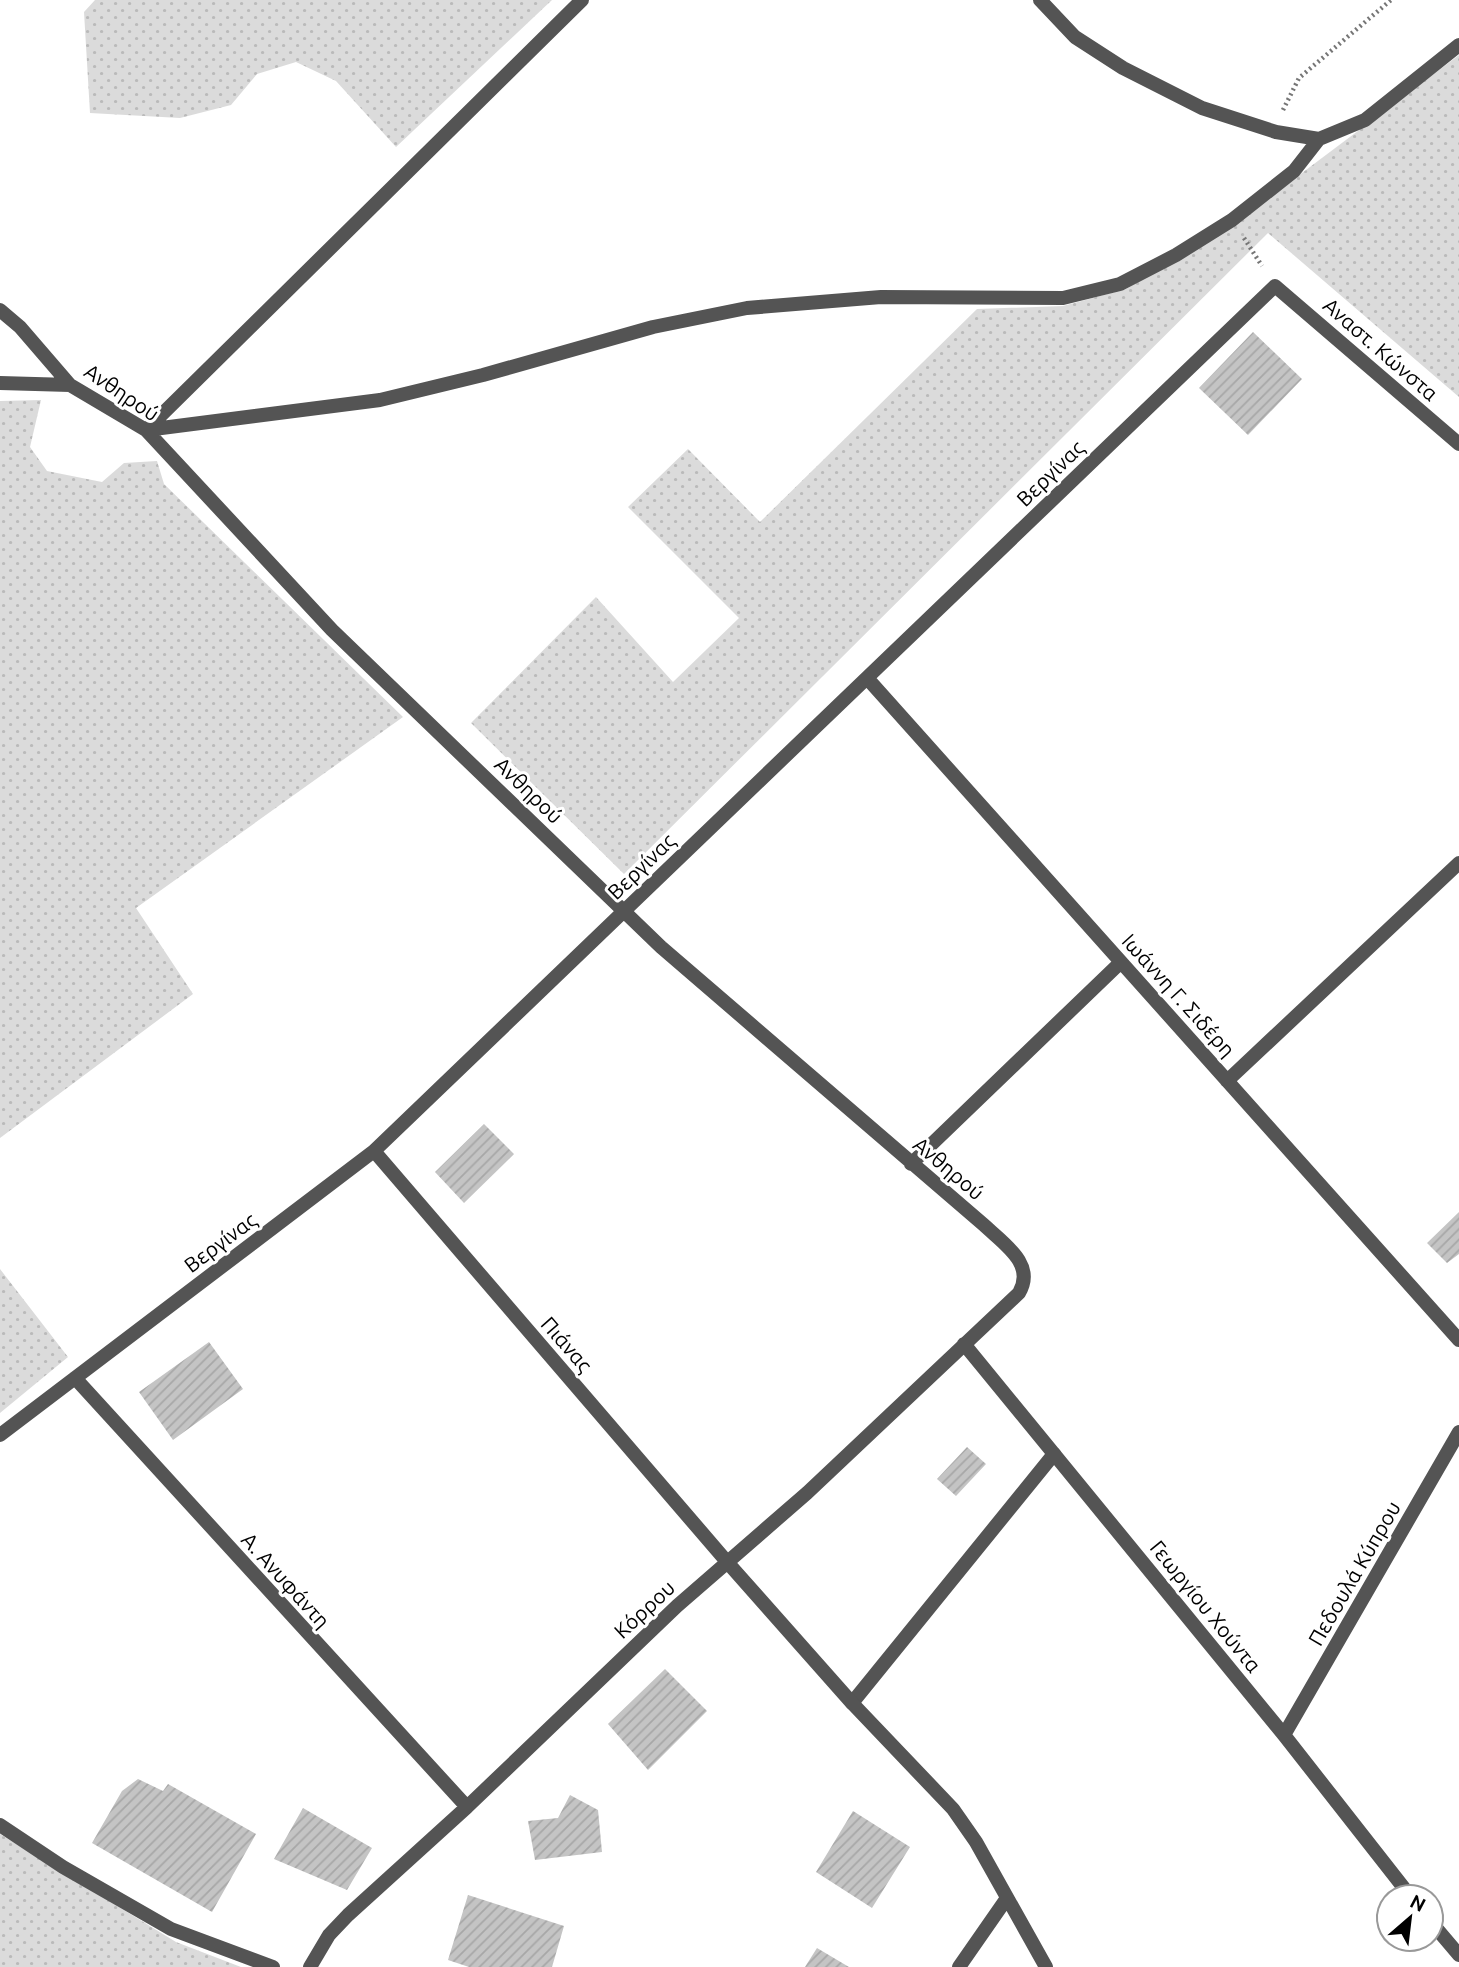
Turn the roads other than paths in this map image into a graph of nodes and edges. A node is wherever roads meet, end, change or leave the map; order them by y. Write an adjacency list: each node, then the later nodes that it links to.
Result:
1 (582, 0): 9 (street)
2 (1040, 0): 4 (street)
3 (1459, 45): 4 (street)
4 (1320, 139): 9 (street)
5 (1275, 286): 10 (street, Αναστ. Κώνστα); 11 (street, Βεργίνας)
6 (0, 310): 8 (street, Ανθηρού)
7 (0, 383): 8 (street)
8 (70, 385): 9 (street, Ανθηρού)
9 (146, 430): 13 (street, Ανθηρού)
10 (1459, 444)
11 (867, 678): 13 (street, Βεργίνας); 14 (street, Ιωάννη Γ. Σιδέρη)
12 (1459, 863): 15 (street)
13 (624, 911): 16 (street, Βεργίνας); 17 (street, Ανθηρού)
14 (1121, 962): 15 (street, Ιωάννη Γ. Σιδέρη); 17 (street)
15 (1227, 1082): 19 (street, Ιωάννη Γ. Σιδέρη)
16 (374, 1152): 21 (street, Βεργίνας); 25 (street, Πιάνας)
17 (911, 1164): 18 (street, Ανθηρού)
18 (1019, 1293): 20 (street, Κόρρου)
19 (1459, 1340)
20 (964, 1344): 24 (street, Γεωργίου Χούντα); 25 (street, Κόρρου)
21 (75, 1378): 23 (street, Βεργίνας); 28 (street, Α. Ανυφάντη)
22 (1459, 1432): 27 (street, Πεδουλά Κύπρου)
23 (0, 1435)
24 (1054, 1454): 26 (street); 27 (street, Γεωργίου Χούντα)
25 (728, 1563): 26 (street, Πιάνας); 28 (street, Κόρρου)
26 (852, 1703): 31 (street, Πιάνας)
27 (1284, 1735): 30 (street, Γεωργίου Χούντα)
28 (467, 1807): 35 (street, Κόρρου)
29 (0, 1825): 34 (street)
30 (1400, 1883)
31 (1007, 1898): 36 (street); 37 (street, Πιάνας)
32 (1445, 1938): 33 (street)
33 (1459, 1955)
34 (273, 1967)
35 (310, 1967)
36 (959, 1967)
37 (1046, 1967)

